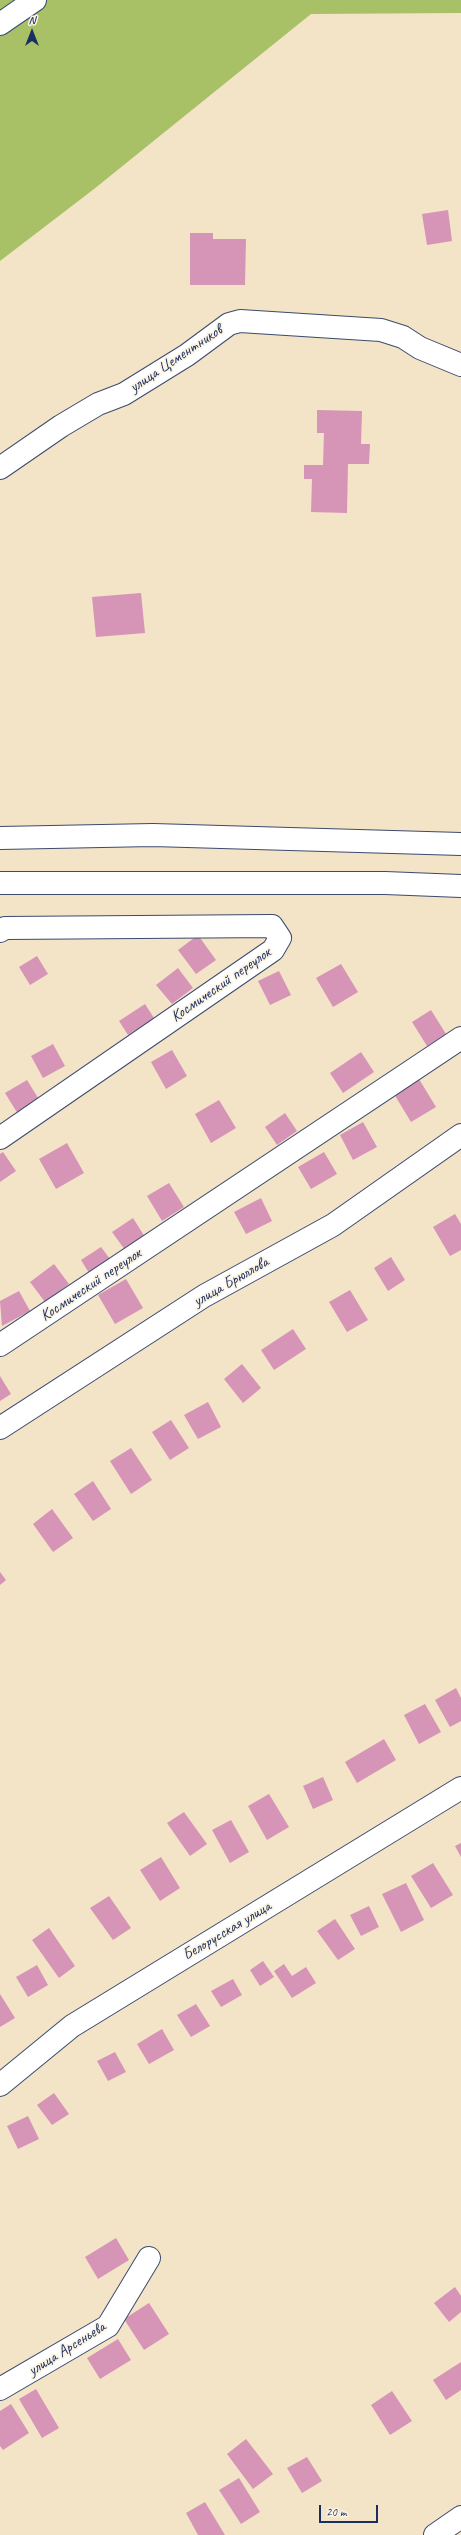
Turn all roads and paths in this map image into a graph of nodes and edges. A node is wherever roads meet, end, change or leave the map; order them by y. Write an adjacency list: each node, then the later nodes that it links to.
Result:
1 (35, 0): 2 (main road)
2 (0, 24)
3 (461, 365): 4 (main road, улица Цементников)
4 (0, 468)
5 (0, 838): 6 (main road)
6 (461, 844)
7 (0, 883): 8 (main road)
8 (461, 886)
9 (0, 931): 12 (main road, Космический переулок)
10 (461, 1038): 13 (main road, Космический переулок)
11 (461, 1135): 14 (main road, улица Брюллова)
12 (0, 1138)
13 (0, 1345)
14 (0, 1428)
15 (461, 1788): 16 (main road, Белорусская улица)
16 (0, 2085)
17 (149, 2258): 18 (main road, улица Арсеньева)
18 (0, 2389)
19 (461, 2517): 20 (main road)
20 (435, 2535)

